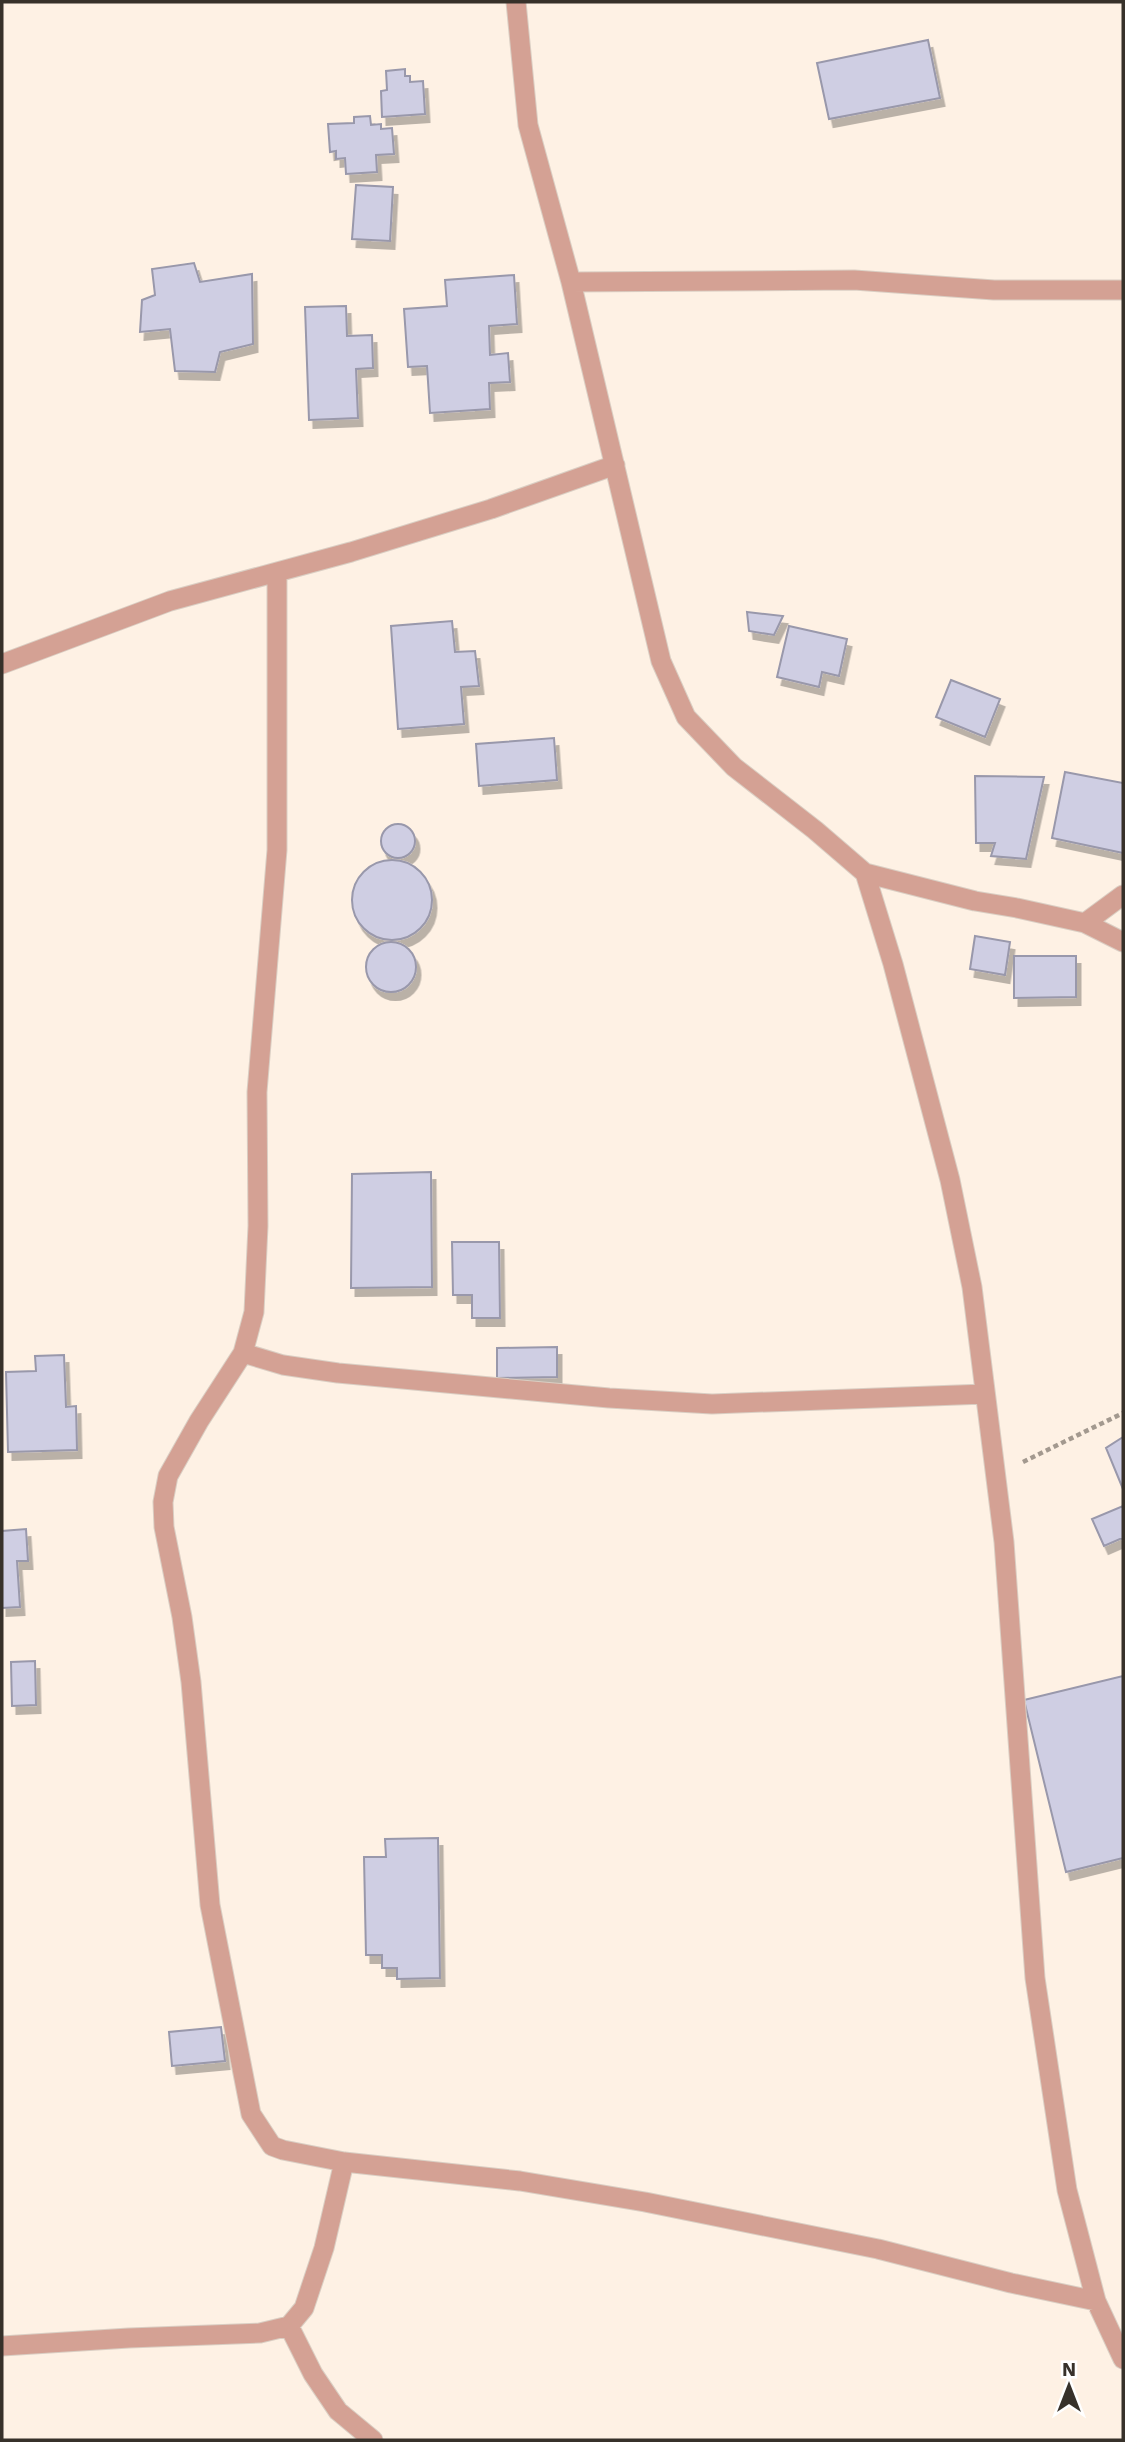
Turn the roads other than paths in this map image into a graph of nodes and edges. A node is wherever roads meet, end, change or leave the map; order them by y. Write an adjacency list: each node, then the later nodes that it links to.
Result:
1 (516, 2): 2 (street)
2 (571, 282): 3 (street); 4 (street)
3 (1123, 290)
4 (615, 465): 5 (street); 7 (street)
5 (277, 573): 6 (street); 11 (street)
6 (2, 664)
7 (865, 873): 9 (street); 12 (street)
8 (1123, 895): 9 (street)
9 (1085, 923): 10 (street)
10 (1123, 942)
11 (243, 1353): 12 (street); 13 (street)
12 (985, 1394): 14 (street)
13 (344, 2162): 14 (street); 15 (street)
14 (1096, 2301): 17 (street)
15 (289, 2326): 16 (street); 18 (street)
16 (2, 2346)
17 (1123, 2360)
18 (373, 2440)

